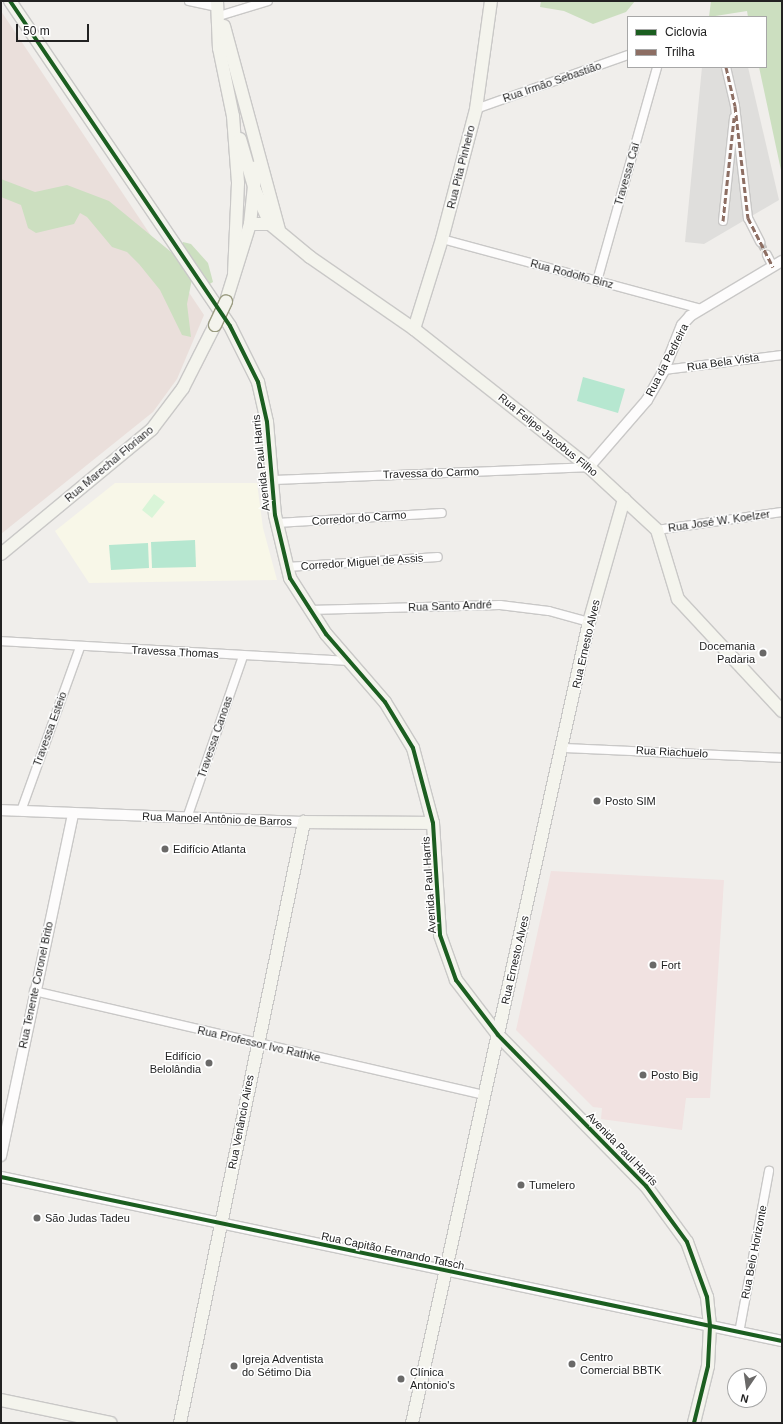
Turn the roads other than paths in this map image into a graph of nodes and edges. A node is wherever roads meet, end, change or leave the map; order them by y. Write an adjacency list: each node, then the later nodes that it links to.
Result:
1 (10, 1): 30 (main road, Avenida Paul Harris)
2 (189, 1): 5 (street)
3 (268, 1): 5 (street)
4 (491, 1): 11 (main road, Rua Pita Pinheiro)
5 (218, 11): 9 (main road)
6 (627, 55): 11 (street, Rua Irmão Sebastião)
7 (657, 68): 24 (street, Travessa Caí)
8 (726, 68): 10 (street)
9 (233, 91): 12 (main road); 13 (main road)
10 (735, 106): 15 (street); 20 (street)
11 (476, 109): 18 (main road, Rua Pita Pinheiro)
12 (233, 116): 14 (main road); 23 (main road)
13 (257, 156): 14 (main road, Rua Marechal Floriano); 19 (main road)
14 (255, 190): 16 (main road, Rua Marechal Floriano); 17 (main road)
15 (723, 221)
16 (250, 224): 17 (main road); 23 (main road, Rua Marechal Floriano)
17 (270, 224): 19 (main road, Rua Felipe Jacobus Filho)
18 (442, 239): 24 (street, Rua Rodolfo Binz); 26 (main road, Rua Pita Pinheiro)
19 (286, 240): 26 (main road, Rua Felipe Jacobus Filho)
20 (760, 242)
21 (767, 255): 22 (street)
22 (778, 264): 25 (street, Rua da Pedreira)
23 (234, 272): 36 (main road, Rua Marechal Floriano, bridge)
24 (597, 281): 25 (street, Rua Rodolfo Binz)
25 (702, 309): 28 (street, Rua da Pedreira)
26 (414, 329): 29 (main road, Rua Felipe Jacobus Filho)
27 (782, 355): 28 (street, Rua Bela Vista)
28 (664, 370): 29 (street, Rua da Pedreira)
29 (589, 467): 30 (street, Travessa do Carmo); 31 (main road, Rua Felipe Jacobus Filho)
30 (272, 480): 34 (main road, Avenida Paul Harris)
31 (624, 499): 35 (main road, Rua Felipe Jacobus Filho); 40 (main road, Rua Ernesto Alves)
32 (782, 512): 35 (street, Rua José W. Koelzer)
33 (442, 513): 34 (street, Corredor do Carmo)
34 (277, 523): 38 (main road, Avenida Paul Harris)
35 (657, 530): 45 (main road, Rua Felipe Jacobus Filho)
36 (1, 554)
37 (438, 557): 38 (street, Corredor Miguel de Assis)
38 (287, 567): 39 (main road, Avenida Paul Harris)
39 (309, 610): 40 (street, Rua Santo André); 44 (main road, Avenida Paul Harris)
40 (589, 622): 46 (main road, Rua Ernesto Alves)
41 (1, 641): 42 (street, Travessa Thomas)
42 (80, 647): 43 (street, Travessa Thomas); 49 (street, Travessa Esteio)
43 (243, 656): 44 (street, Travessa Thomas); 51 (street, Travessa Canoas)
44 (349, 661): 53 (main road, Avenida Paul Harris)
45 (782, 711)
46 (563, 748): 47 (street, Rua Riachuelo); 55 (main road, Rua Ernesto Alves)
47 (782, 758)
48 (1, 810): 49 (street, Rua Manoel Antônio de Barros)
49 (21, 810): 50 (street, Rua Manoel Antônio de Barros)
50 (73, 813): 51 (street, Rua Manoel Antônio de Barros); 54 (street, Rua Tenente Coronel Brito)
51 (187, 818): 52 (street, Rua Manoel Antônio de Barros)
52 (304, 822): 53 (main road, Rua Manoel Antônio de Barros); 56 (main road, Rua Venâncio Aires)
53 (433, 823): 55 (main road, Avenida Paul Harris)
54 (34, 991): 56 (street, Rua Professor Ivo Rathke); 58 (street, Rua Tenente Coronel Brito)
55 (498, 1035): 57 (main road, Rua Ernesto Alves); 63 (main road, Avenida Paul Harris)
56 (257, 1044): 57 (street, Rua Professor Ivo Rathke); 61 (main road, Rua Venâncio Aires)
57 (485, 1094): 62 (main road, Rua Ernesto Alves)
58 (1, 1156)
59 (770, 1171): 64 (street, Rua Belo Horizonte)
60 (1, 1177): 61 (street, Rua Capitão Fernando Tatsch)
61 (221, 1223): 62 (street, Rua Capitão Fernando Tatsch); 68 (main road, Rua Venâncio Aires)
62 (445, 1271): 63 (street, Rua Capitão Fernando Tatsch); 69 (main road, Rua Ernesto Alves)
63 (710, 1326): 64 (street, Rua Capitão Fernando Tatsch); 70 (main road, Avenida Paul Harris)
64 (739, 1333): 65 (street, Rua Capitão Fernando Tatsch)
65 (782, 1340)
66 (1, 1400): 67 (main road)
67 (111, 1423)
68 (180, 1423)
69 (412, 1423)
70 (694, 1423)

